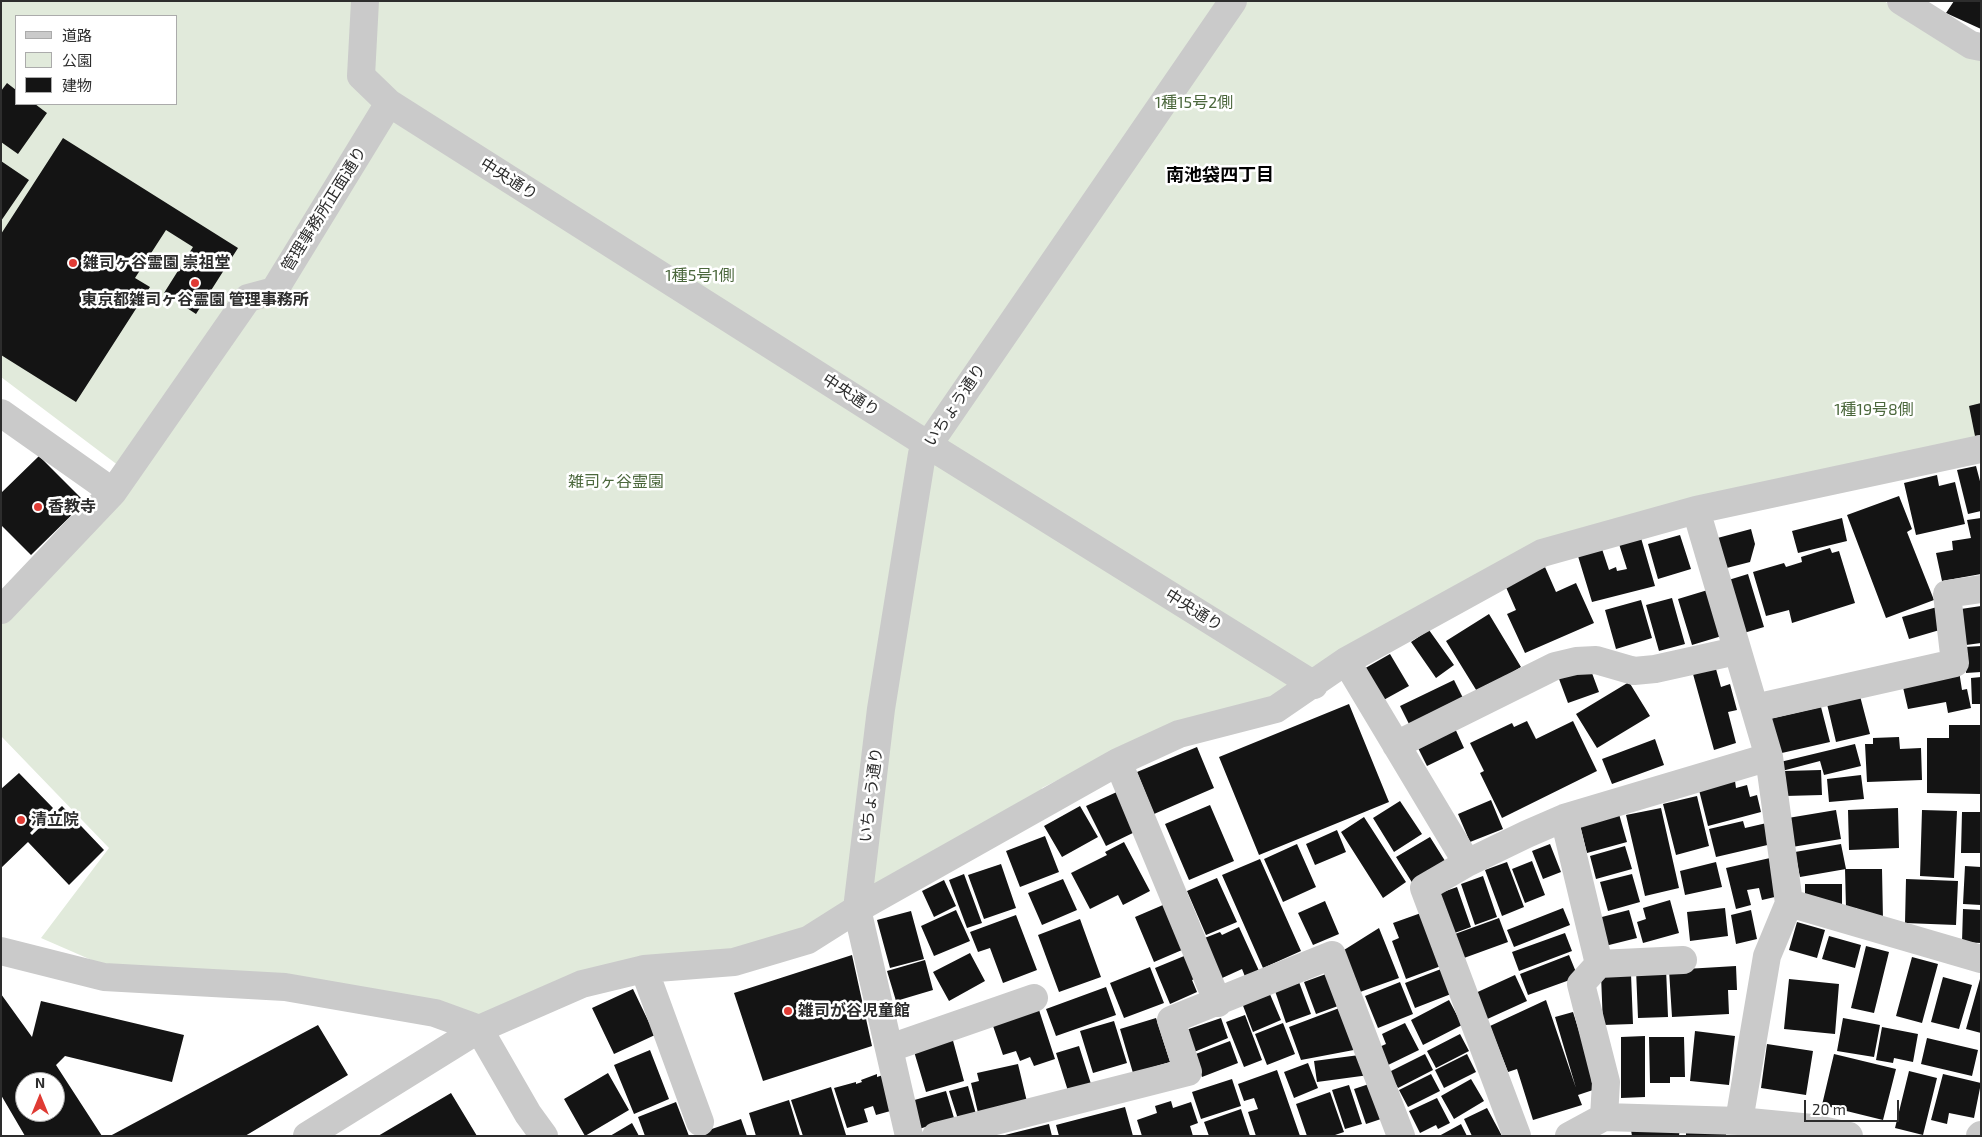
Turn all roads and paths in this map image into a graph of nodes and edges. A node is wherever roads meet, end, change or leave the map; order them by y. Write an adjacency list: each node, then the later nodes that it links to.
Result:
1 (365, 1): 5 (street)
2 (1233, 1): 7 (street, いちょう通り)
3 (1901, 1): 4 (street)
4 (1981, 47)
5 (389, 103): 7 (street, 中央通り); 9 (street, 管理事務所正面通り)
6 (1, 413): 9 (street)
7 (927, 444): 15 (street, 中央通り); 23 (street, いちょう通り)
8 (1981, 449): 10 (street)
9 (113, 492): 12 (street, 管理事務所正面通り)
10 (1696, 510): 13 (street); 14 (street)
11 (1981, 589): 16 (street)
12 (1, 610)
13 (1736, 651): 16 (street); 17 (street)
14 (1346, 661): 15 (street); 17 (street)
15 (1314, 685): 19 (street)
16 (1755, 708): 18 (street)
17 (1396, 745): 21 (street)
18 (1769, 757): 20 (street); 22 (street)
19 (1118, 762): 23 (street); 30 (street)
20 (1564, 818): 21 (street); 27 (street)
21 (1467, 863): 41 (street)
22 (1788, 903): 25 (street); 34 (street)
23 (857, 909): 28 (street); 32 (street)
24 (1, 951): 31 (street)
25 (1981, 959)
26 (1683, 960): 27 (street)
27 (1599, 964): 33 (street)
28 (644, 969): 31 (street); 35 (street)
29 (1034, 998): 32 (street)
30 (1218, 1003): 36 (street); 40 (street)
31 (479, 1029): 37 (street); 38 (street)
32 (890, 1048): 39 (street)
33 (1604, 1117): 34 (street); 42 (street)
34 (1739, 1121): 43 (street)
35 (700, 1122)
36 (1398, 1135)
37 (307, 1136)
38 (544, 1136)
39 (909, 1136)
40 (936, 1136)
41 (1517, 1136)
42 (1569, 1136)
43 (1849, 1136)

